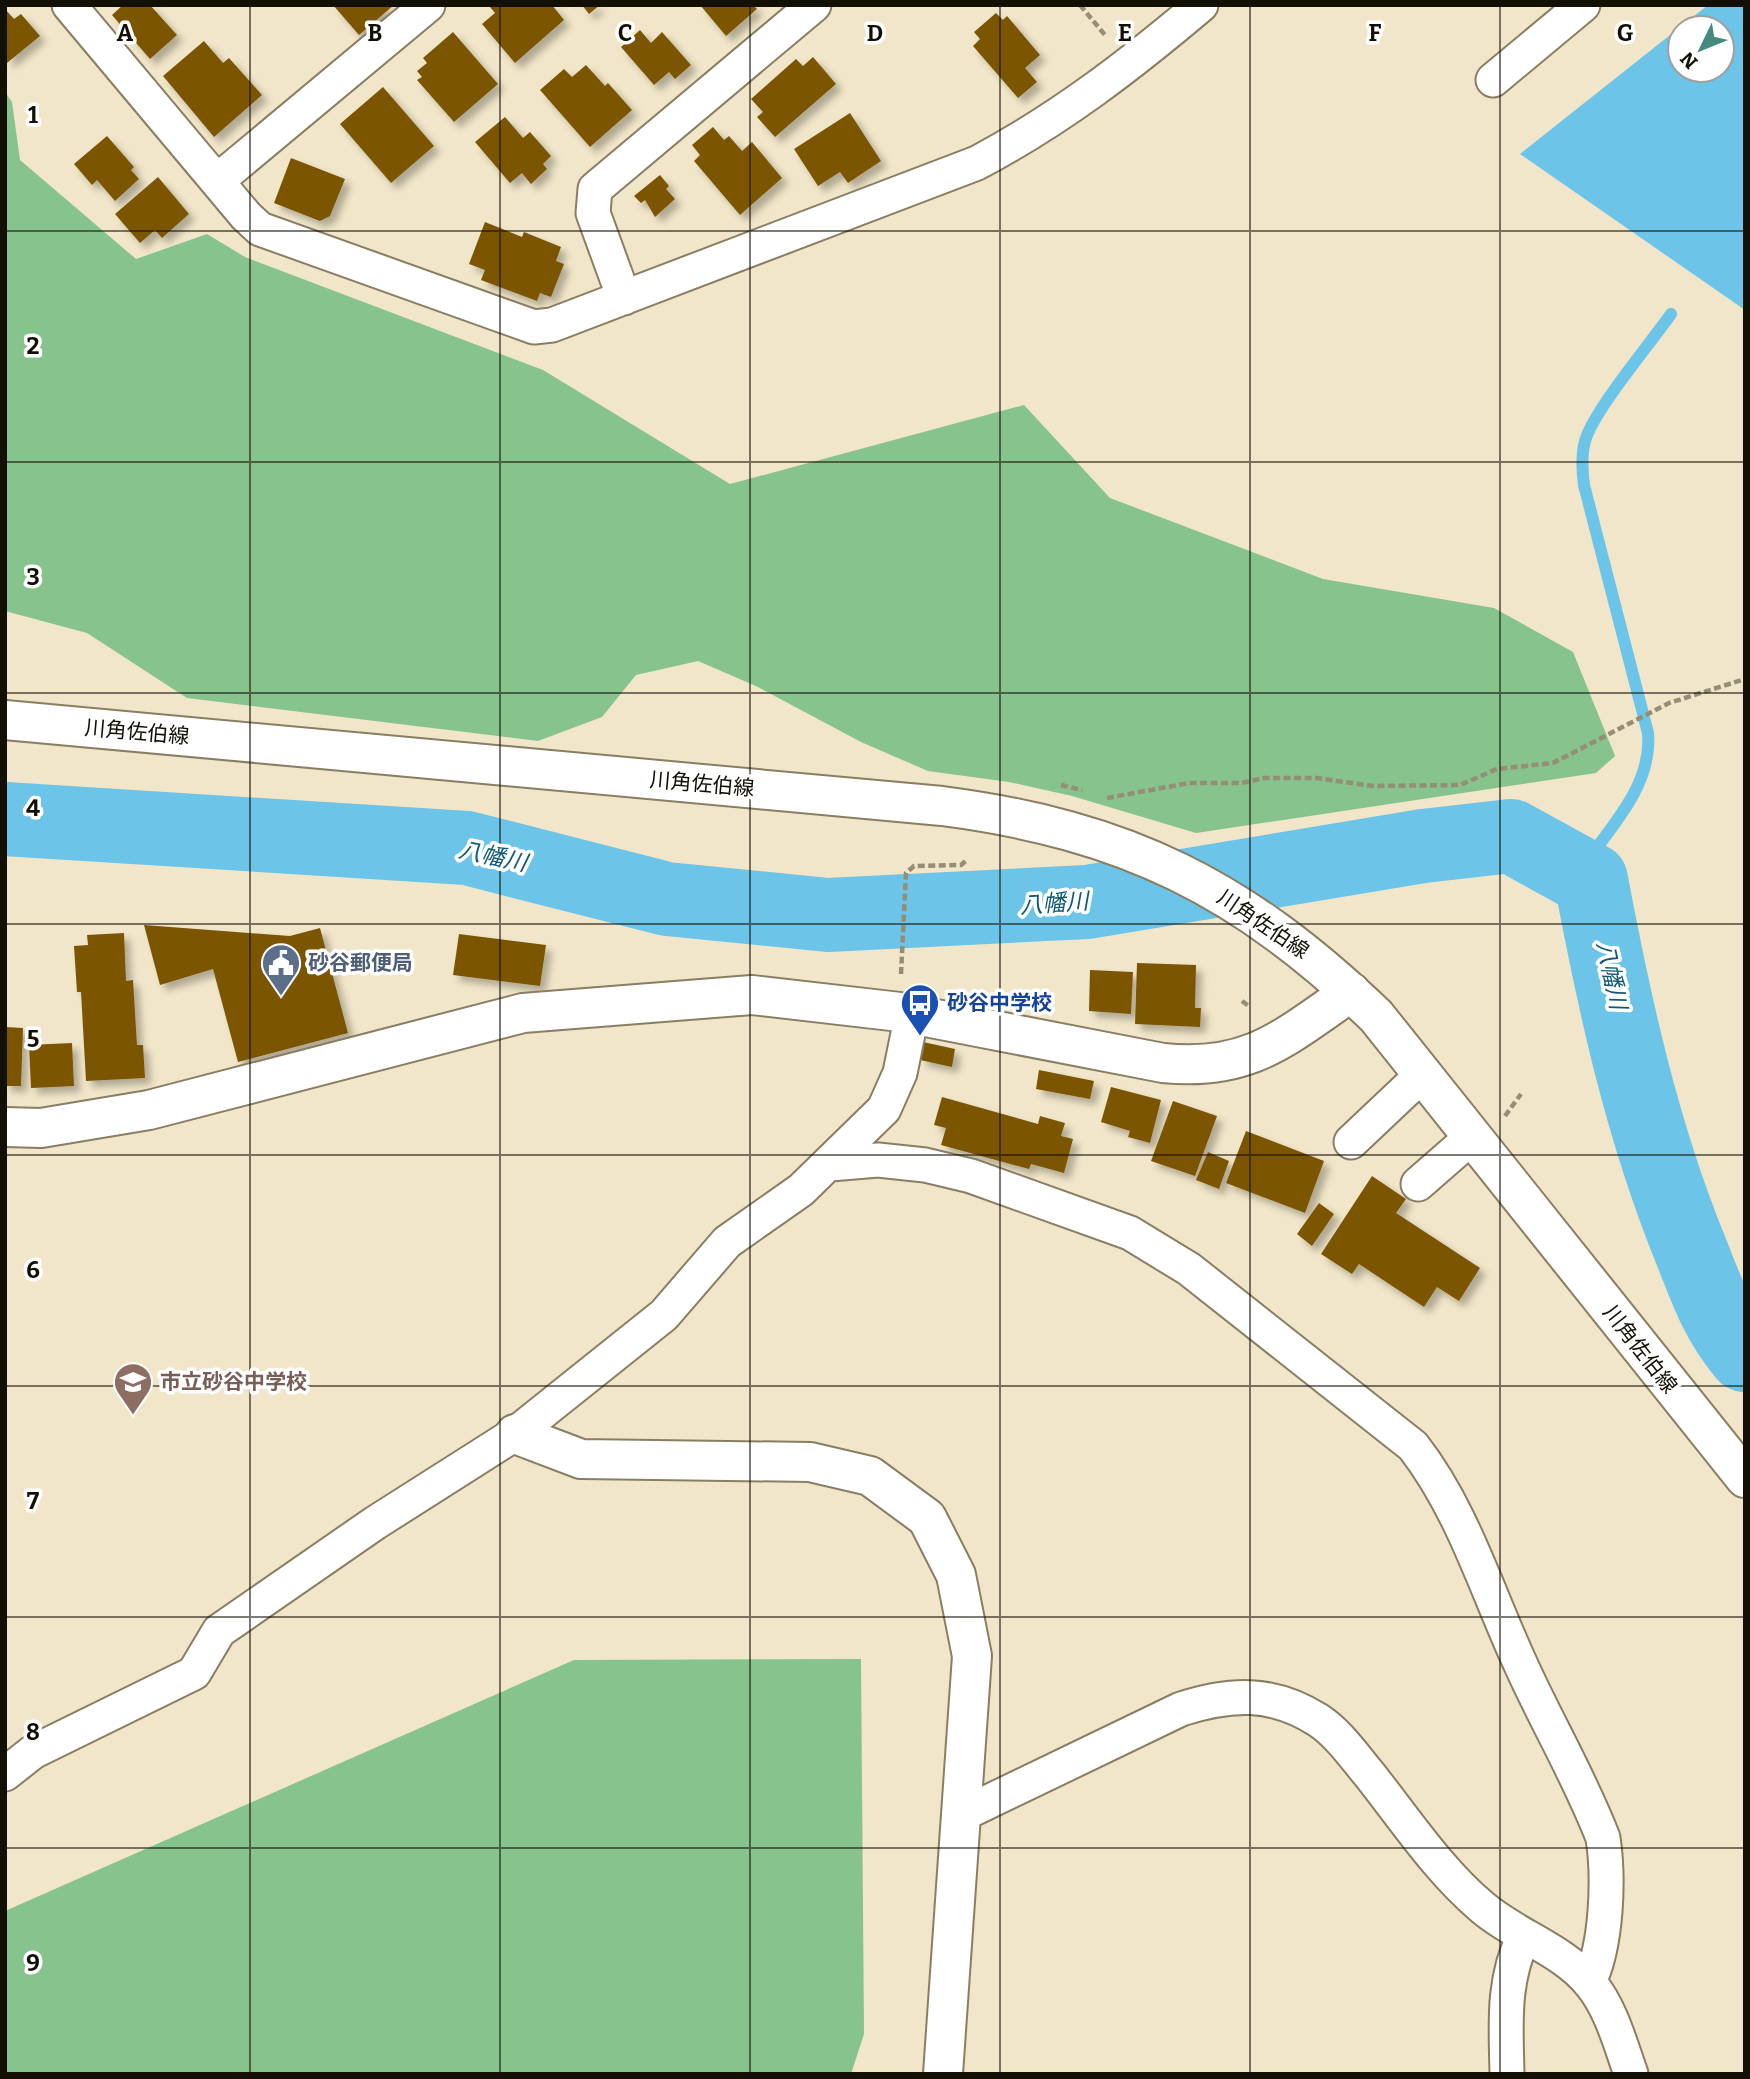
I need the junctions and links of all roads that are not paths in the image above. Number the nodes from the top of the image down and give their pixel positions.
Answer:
1 (69, 5) edge
2 (428, 5) edge
3 (814, 5) edge
4 (1201, 5) edge
5 (1583, 5) edge
6 (1493, 80) dead end
7 (217, 181) junction
8 (624, 298) junction
9 (5, 720) edge
10 (1351, 992) junction
11 (912, 1014) junction
12 (1424, 1073) junction
13 (5, 1127) edge
14 (1473, 1136) junction
15 (1351, 1142) dead end
16 (830, 1164) junction
17 (1418, 1184) dead end
18 (514, 1434) junction
19 (1745, 1478) edge
20 (5, 1774) edge
21 (961, 1815) junction
22 (1524, 1936) junction
23 (1589, 1982) junction
24 (943, 2074) edge
25 (1507, 2074) edge
26 (1631, 2074) edge

1 - 7 street
2 - 7 street
3 - 8 street
4 - 8 street
5 - 6 street
7 - 8 street
9 - 10 main road, 川角佐伯線
10 - 11 main road
10 - 12 main road, 川角佐伯線
11 - 13 main road
11 - 16 street
12 - 14 main road, 川角佐伯線
12 - 15 street
14 - 17 street
14 - 19 main road, 川角佐伯線
16 - 18 street
16 - 23 street
18 - 20 street
18 - 21 main road
21 - 22 street
21 - 24 main road
22 - 23 street
22 - 25 street
23 - 26 street

